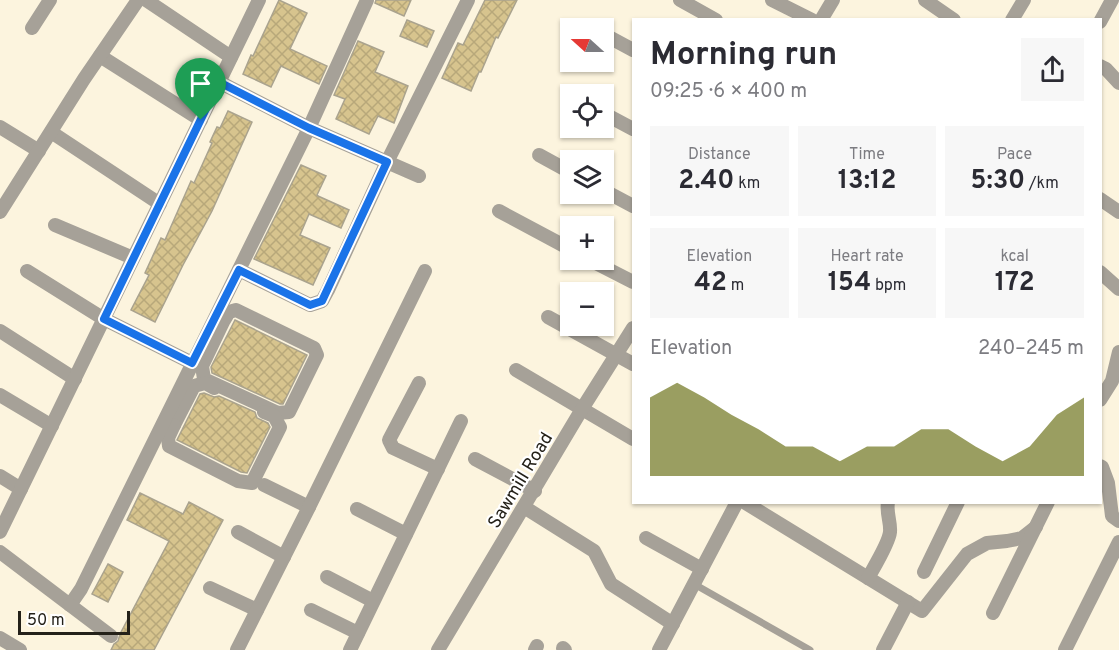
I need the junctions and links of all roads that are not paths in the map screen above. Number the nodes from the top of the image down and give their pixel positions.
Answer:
1 (50, 0) edge
2 (138, 0) edge
3 (146, 0) edge
4 (259, 0) edge
5 (367, 0) edge
6 (468, 0) edge
7 (680, 0) edge
8 (772, 0) edge
9 (833, 0) edge
10 (925, 0) edge
11 (1024, 0) edge
12 (1112, 0) edge
13 (712, 18) edge
14 (809, 18) edge
15 (822, 18) edge
16 (951, 18) edge
17 (1013, 18) edge
18 (1102, 18) edge
19 (32, 28) dead end
20 (614, 40) edge
21 (632, 49) edge
22 (100, 56) junction
23 (231, 57) junction
24 (1102, 67) edge
25 (219, 82) junction
26 (1119, 83) edge
27 (614, 118) edge
28 (201, 120) junction
29 (0, 128) edge
30 (309, 128) junction
31 (632, 128) edge
32 (51, 132) junction
33 (39, 152) junction
34 (539, 155) dead end
35 (387, 162) junction
36 (560, 167) edge
37 (419, 176) dead end
38 (5, 195) edge
39 (614, 196) edge
40 (1102, 200) edge
41 (160, 204) junction
42 (632, 205) edge
43 (499, 211) dead end
44 (0, 212) edge
45 (1119, 212) edge
46 (55, 225) dead end
47 (560, 244) edge
48 (133, 258) junction
49 (239, 270) junction
50 (610, 270) edge
51 (27, 271) dead end
52 (426, 271) dead end
53 (1102, 274) edge
54 (632, 281) edge
55 (1119, 289) edge
56 (548, 317) dead end
57 (104, 319) junction
58 (219, 320) junction
59 (632, 330) edge
60 (0, 331) edge
61 (1119, 352) edge
62 (617, 355) junction
63 (192, 363) junction
64 (632, 363) edge
65 (516, 370) dead end
66 (75, 379) junction
67 (419, 383) dead end
68 (0, 395) edge
69 (1102, 397) edge
70 (582, 409) junction
71 (461, 421) dead end
72 (169, 423) junction
73 (52, 426) junction
74 (632, 438) edge
75 (475, 459) dead end
76 (1102, 467) edge
77 (438, 470) junction
78 (0, 476) edge
79 (264, 485) dead end
80 (21, 489) junction
81 (535, 491) junction
82 (736, 504) edge
83 (747, 504) edge
84 (888, 504) edge
85 (957, 504) edge
86 (1047, 504) edge
87 (309, 507) junction
88 (524, 507) junction
89 (357, 509) dead end
90 (1119, 521) edge
91 (1036, 527) junction
92 (0, 532) edge
93 (238, 532) dead end
94 (406, 534) junction
95 (646, 538) dead end
96 (1119, 542) edge
97 (0, 552) edge
98 (284, 557) junction
99 (702, 569) junction
100 (924, 572) dead end
101 (327, 577) dead end
102 (868, 578) junction
103 (694, 584) junction
104 (210, 588) dead end
105 (374, 601) junction
106 (908, 602) junction
107 (70, 604) junction
108 (257, 610) junction
109 (311, 610) dead end
110 (993, 613) dead end
111 (673, 624) junction
112 (358, 633) junction
113 (111, 636) dead end
114 (0, 638) edge
115 (20, 650) edge
116 (237, 650) edge
117 (350, 650) edge
118 (438, 650) edge
119 (659, 650) edge
120 (810, 650) edge
121 (883, 650) edge
122 (1065, 650) edge

1 - 19 street
2 - 22 street
3 - 23 street
4 - 23 street
5 - 30 street
6 - 35 street
7 - 13 street
8 - 14 street
9 - 15 street
10 - 16 street
11 - 17 street
12 - 18 street
20 - 21 street
22 - 28 street
22 - 32 street
23 - 25 street
24 - 26 street
25 - 28 street
25 - 30 street
27 - 31 street
28 - 41 street
29 - 33 street
30 - 35 street
30 - 49 street
32 - 33 street
32 - 41 street
33 - 38 street
34 - 36 street
35 - 37 street
35 - 49 street
38 - 44 street
39 - 42 street
40 - 45 street
41 - 48 street
43 - 47 street
46 - 48 street
48 - 57 street
49 - 58 street
50 - 54 street
51 - 57 street
52 - 87 street
53 - 55 street
56 - 62 street
57 - 63 street
57 - 66 street
58 - 58 street
58 - 63 street
59 - 62 street, Sawmill Road
60 - 66 street
61 - 69 street
62 - 64 street
62 - 70 street, Sawmill Road
63 - 72 street
65 - 70 street
66 - 73 street
67 - 77 street
68 - 73 street
70 - 74 street
70 - 81 street, Sawmill Road
71 - 77 street
72 - 72 street
72 - 107 street
73 - 80 street
75 - 81 street
76 - 90 street
77 - 94 street
78 - 80 street
79 - 87 street
80 - 92 street
81 - 88 street, Sawmill Road
82 - 99 street
83 - 102 street
84 - 102 street
85 - 100 street
86 - 91 street
87 - 98 street
88 - 111 street
88 - 118 street, Sawmill Road
89 - 94 street
91 - 106 street
91 - 110 street
93 - 98 street
94 - 105 street
95 - 99 street
96 - 122 street
97 - 107 street
98 - 108 street
99 - 103 street
101 - 105 street
102 - 106 street
103 - 111 street
103 - 120 lane
104 - 108 street
105 - 112 street
106 - 121 street
107 - 113 street
108 - 116 street
109 - 112 street
111 - 119 street
112 - 117 street
114 - 115 street

